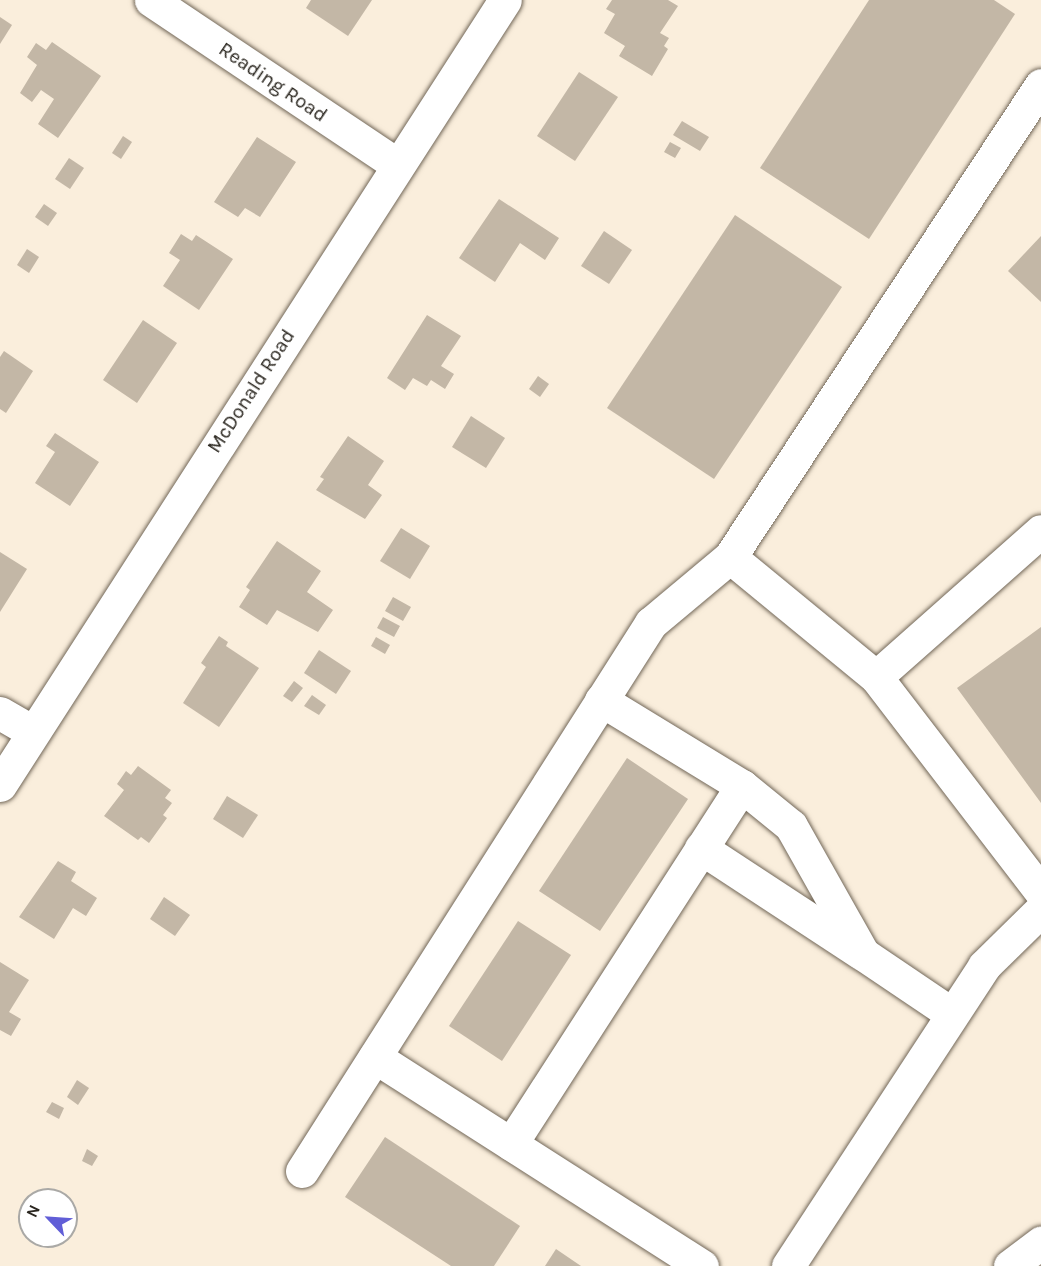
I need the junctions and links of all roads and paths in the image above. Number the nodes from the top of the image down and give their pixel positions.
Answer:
1 (151, 0) edge
2 (505, 0) edge
3 (1041, 86) edge
4 (396, 164) junction
5 (1041, 531) edge
6 (730, 557) junction
7 (876, 677) junction
8 (602, 700) junction
9 (0, 713) edge
10 (33, 732) junction
11 (0, 785) edge
12 (742, 786) junction
13 (701, 848) junction
14 (1041, 892) edge
15 (1041, 910) edge
16 (863, 954) junction
17 (952, 1014) junction
18 (375, 1057) junction
19 (511, 1144) junction
20 (302, 1171) dead end
21 (1041, 1243) edge
22 (702, 1266) edge
23 (788, 1266) edge
24 (1010, 1266) edge

1 - 4 street, Reading Road
2 - 4 street, McDonald Road
3 - 6 street
4 - 10 street, McDonald Road
5 - 7 street
6 - 7 street
6 - 8 street
7 - 14 street
8 - 12 street
8 - 18 street
9 - 10 street
10 - 11 street, McDonald Road
12 - 13 street
12 - 16 street
13 - 16 street
13 - 19 street
15 - 17 street
16 - 17 street
17 - 23 street
18 - 19 street
18 - 20 street
19 - 22 street
21 - 24 street

